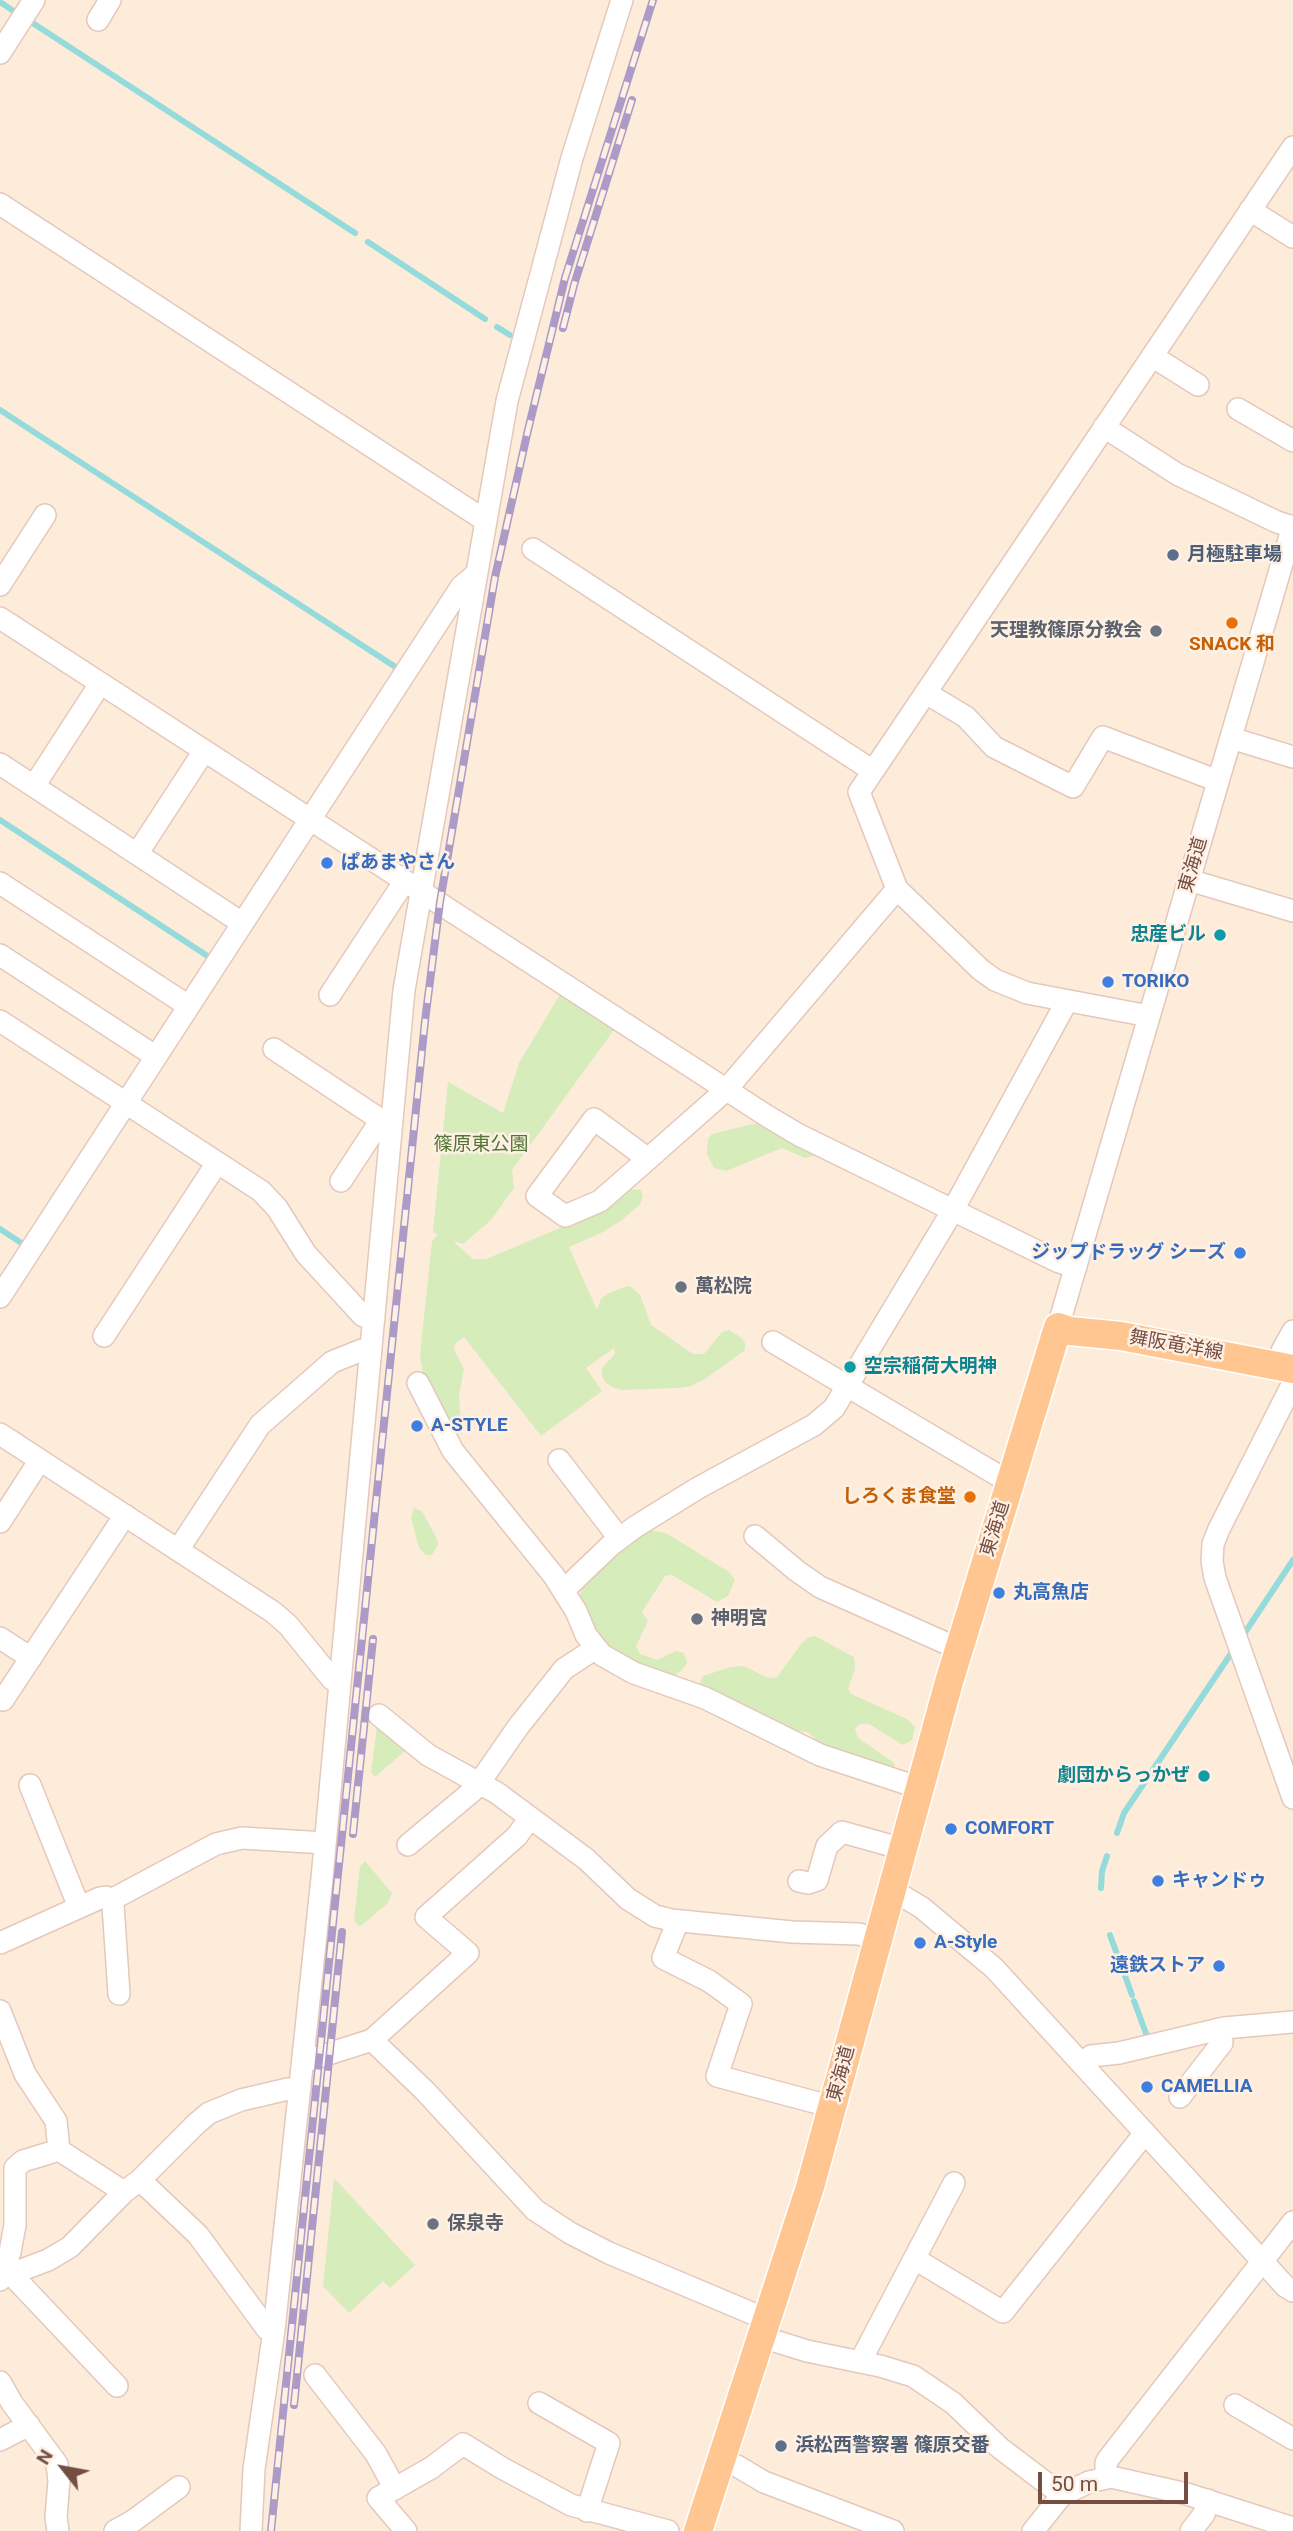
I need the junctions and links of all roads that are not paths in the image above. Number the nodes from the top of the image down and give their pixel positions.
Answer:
1 (34, 0) edge
2 (110, 0) edge
3 (622, 0) edge
4 (98, 20) dead end
5 (0, 53) edge
6 (1293, 147) edge
7 (0, 204) edge
8 (1250, 210) junction
9 (1293, 237) edge
10 (1152, 356) junction
11 (1198, 385) dead end
12 (1238, 410) dead end
13 (1104, 427) junction
14 (1293, 441) edge
15 (45, 515) dead end
16 (485, 521) junction
17 (1293, 527) edge
18 (533, 548) dead end
19 (476, 574) junction
20 (0, 584) edge
21 (0, 618) edge
22 (100, 684) junction
23 (926, 693) junction
24 (1231, 738) junction
25 (204, 751) junction
26 (1293, 757) edge
27 (0, 764) edge
28 (873, 771) junction
29 (1218, 781) junction
30 (34, 786) junction
31 (309, 820) junction
32 (137, 854) junction
33 (1189, 880) junction
34 (0, 883) edge
35 (413, 886) junction
36 (897, 889) junction
37 (1293, 911) edge
38 (242, 923) junction
39 (0, 955) edge
40 (330, 995) dead end
41 (1067, 1001) junction
42 (187, 1005) junction
43 (1149, 1016) junction
44 (0, 1021) edge
45 (274, 1049) dead end
46 (155, 1056) junction
47 (726, 1090) junction
48 (125, 1103) junction
49 (387, 1120) junction
50 (649, 1159) junction
51 (217, 1163) junction
52 (341, 1181) dead end
53 (953, 1210) junction
54 (1076, 1267) junction
55 (0, 1297) edge
56 (374, 1318) junction
57 (1058, 1327) junction
58 (115, 1330) dead end
59 (1293, 1331) edge
60 (773, 1342) dead end
61 (371, 1350) junction
62 (1288, 1373) edge
63 (418, 1383) dead end
64 (848, 1387) junction
65 (0, 1434) edge
66 (40, 1460) junction
67 (559, 1460) dead end
68 (1012, 1480) junction
69 (125, 1515) junction
70 (0, 1522) edge
71 (755, 1536) dead end
72 (619, 1538) junction
73 (177, 1549) junction
74 (564, 1590) junction
75 (0, 1638) edge
76 (596, 1648) junction
77 (960, 1648) junction
78 (31, 1658) junction
79 (340, 1679) junction
80 (3, 1700) dead end
81 (379, 1715) dead end
82 (480, 1782) junction
83 (30, 1785) dead end
84 (920, 1788) junction
85 (1293, 1798) edge
86 (530, 1818) junction
87 (325, 1843) junction
88 (408, 1845) dead end
89 (903, 1849) junction
90 (799, 1881) dead end
91 (891, 1894) junction
92 (111, 1900) junction
93 (79, 1907) junction
94 (678, 1921) junction
95 (878, 1940) junction
96 (0, 1942) edge
97 (119, 1994) dead end
98 (0, 2011) edge
99 (1293, 2022) edge
100 (1219, 2029) junction
101 (372, 2040) junction
102 (303, 2062) junction
103 (1082, 2064) junction
104 (300, 2089) junction
105 (1180, 2097) dead end
106 (832, 2108) junction
107 (1145, 2133) junction
108 (59, 2150) junction
109 (954, 2183) dead end
110 (132, 2186) junction
111 (1293, 2222) edge
112 (915, 2259) junction
113 (1263, 2261) junction
114 (4, 2274) edge
115 (1293, 2291) edge
116 (765, 2329) junction
117 (274, 2330) junction
118 (860, 2362) junction
119 (315, 2375) dead end
120 (0, 2382) edge
121 (117, 2386) dead end
122 (539, 2403) dead end
123 (1235, 2405) dead end
124 (29, 2425) junction
125 (1293, 2439) edge
126 (0, 2440) edge
127 (722, 2461) junction
128 (1106, 2478) junction
129 (179, 2487) dead end
130 (396, 2489) junction
131 (1062, 2496) junction
132 (1208, 2500) junction
133 (587, 2511) junction
134 (1293, 2529) edge
135 (55, 2530) edge
136 (115, 2531) edge
137 (251, 2531) edge
138 (406, 2531) edge
139 (668, 2531) edge
140 (698, 2531) edge
141 (893, 2531) edge
142 (1033, 2531) edge
143 (1191, 2531) edge

1 - 5 street
2 - 4 street
3 - 16 street
6 - 8 street
7 - 16 street
8 - 9 street
8 - 10 street
10 - 11 street
10 - 13 street
12 - 14 street
13 - 17 street
13 - 23 street
15 - 20 street
16 - 19 street
17 - 24 street, 東海道
18 - 28 street
19 - 31 street
19 - 35 street
21 - 22 street
22 - 25 street
22 - 30 street
23 - 28 street
23 - 29 street
24 - 26 street
24 - 29 street, 東海道
25 - 31 street
25 - 32 street
27 - 30 street
28 - 36 street
29 - 33 street, 東海道
30 - 32 street
31 - 35 street
31 - 38 street
32 - 38 street
33 - 37 street
33 - 43 street, 東海道
34 - 42 street
35 - 40 street
35 - 47 street
35 - 49 street
36 - 41 street
36 - 47 street
38 - 42 street
39 - 46 street
41 - 43 street
41 - 53 street
42 - 46 street
43 - 54 street, 東海道
44 - 48 street
45 - 49 street
46 - 48 street
47 - 50 street
47 - 53 street
48 - 51 street
48 - 55 street
49 - 52 street
49 - 56 street
50 - 50 street
51 - 56 street
51 - 58 street
53 - 54 street
53 - 64 street
54 - 57 street, 東海道
56 - 61 street
57 - 62 main road, 舞阪竜洋線
57 - 68 main road, 東海道
59 - 62 street
60 - 64 street
61 - 73 street
61 - 79 street
62 - 85 street
63 - 74 street
64 - 68 street
64 - 72 street
65 - 66 street
66 - 69 street
66 - 70 street
67 - 72 street
68 - 77 main road, 東海道
69 - 73 street
69 - 78 street
71 - 77 street
72 - 74 street
73 - 79 street
74 - 76 street
75 - 78 street
76 - 82 street
76 - 84 street
77 - 84 main road, 東海道
78 - 80 street
79 - 87 street
81 - 82 street
82 - 86 street
82 - 88 street
83 - 93 street
84 - 89 main road, 東海道
86 - 94 street
86 - 101 street
87 - 92 street
87 - 102 street
89 - 90 street
89 - 91 main road, 東海道
91 - 95 main road, 東海道
91 - 103 street
92 - 93 street
92 - 97 street
93 - 96 street
94 - 95 street
94 - 106 street
95 - 106 main road, 東海道
98 - 108 street
99 - 100 street
100 - 103 street
100 - 105 street
101 - 102 street
101 - 116 street
102 - 104 street
103 - 107 street
104 - 110 street
104 - 117 street
106 - 116 main road, 東海道
107 - 112 street
107 - 113 street
108 - 110 street
108 - 114 street
109 - 112 street
110 - 114 street
110 - 117 street
111 - 113 street
112 - 118 street
113 - 115 street
113 - 128 street
114 - 121 street
116 - 118 street
116 - 127 main road, 東海道
117 - 137 street
118 - 131 street
119 - 130 street
120 - 124 street
122 - 133 street
123 - 125 street
124 - 126 street
124 - 135 street
127 - 140 main road, 東海道
127 - 141 street
128 - 131 street
128 - 132 street
129 - 136 street
130 - 133 street
130 - 138 street
131 - 142 street
132 - 134 street
132 - 143 street
133 - 139 street

